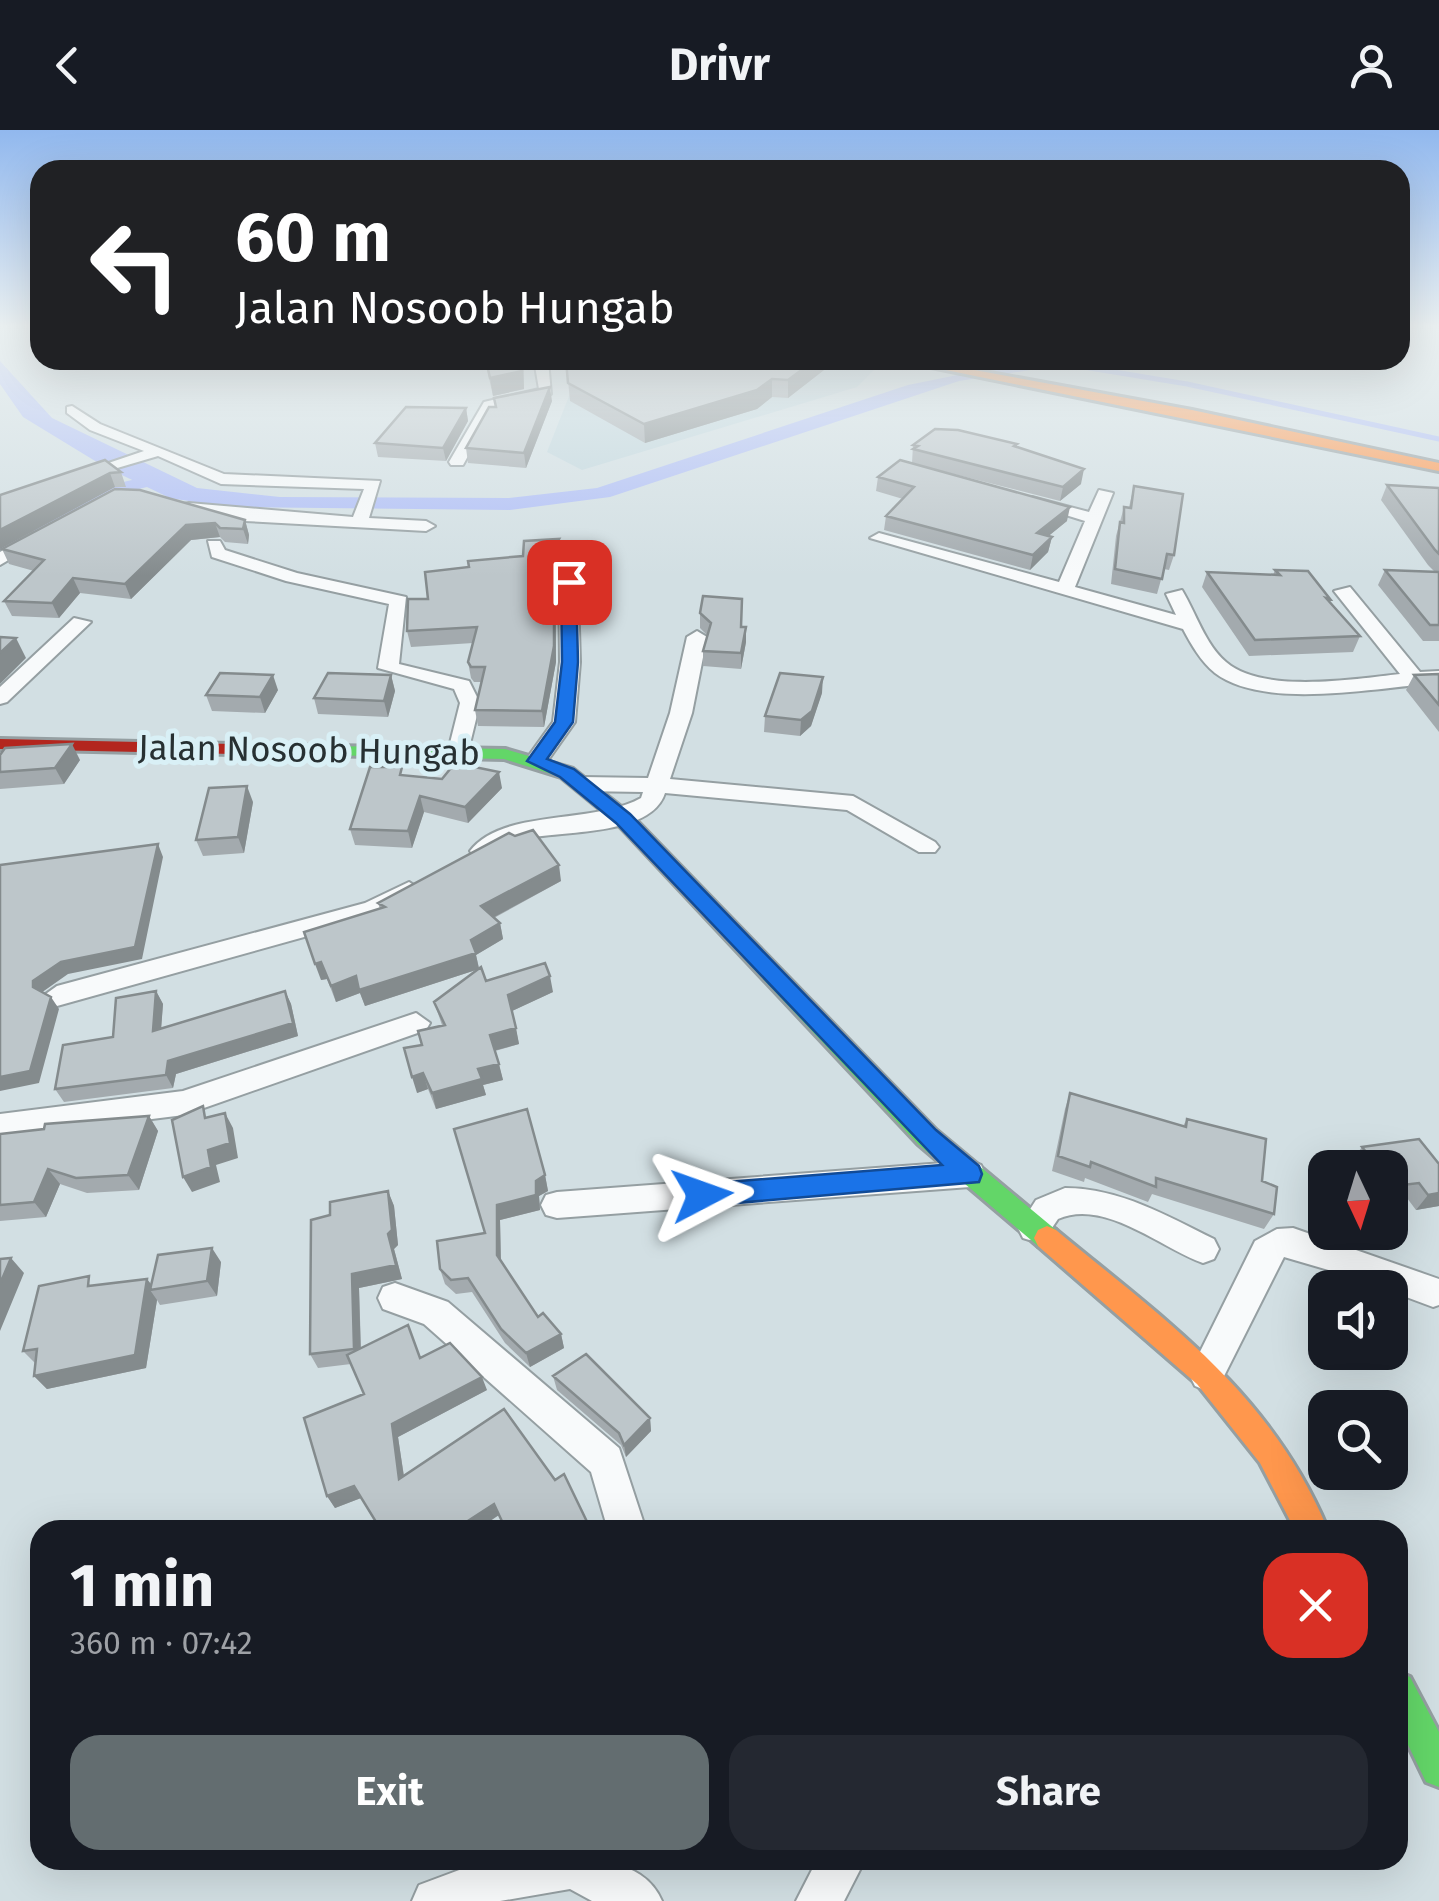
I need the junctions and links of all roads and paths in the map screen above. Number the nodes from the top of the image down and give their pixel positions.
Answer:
1 (73, 411) edge
2 (486, 411) edge
3 (1176, 411) edge
4 (1202, 411) edge
5 (152, 453) junction
6 (1439, 454) edge
7 (1408, 460) junction
8 (457, 462) dead end
9 (1439, 468) edge
10 (1439, 477) edge
11 (60, 483) edge
12 (1105, 494) dead end
13 (1020, 498) edge
14 (176, 505) edge
15 (361, 516) junction
16 (1096, 520) junction
17 (426, 526) dead end
18 (47, 531) edge
19 (879, 538) dead end
20 (214, 545) dead end
21 (0, 560) edge
22 (568, 562) dead end
23 (1065, 590) junction
24 (1343, 591) dead end
25 (1175, 594) dead end
26 (81, 622) dead end
27 (1191, 624) junction
28 (697, 638) dead end
29 (1414, 678) junction
30 (1439, 678) edge
31 (0, 698) edge
32 (0, 744) edge
33 (459, 751) junction
34 (536, 761) junction
35 (582, 784) junction
36 (656, 785) junction
37 (623, 818) junction
38 (927, 847) dead end
39 (466, 860) edge
40 (436, 876) edge
41 (57, 996) dead end
42 (416, 1023) dead end
43 (0, 1126) edge
44 (970, 1174) junction
45 (557, 1205) dead end
46 (1034, 1228) junction
47 (1203, 1249) dead end
48 (1433, 1292) dead end
49 (395, 1298) dead end
50 (1207, 1374) junction
51 (624, 1520) edge
52 (1307, 1520) edge
53 (1408, 1709) edge
54 (1439, 1769) edge
55 (533, 1870) edge
56 (585, 1870) edge
57 (836, 1870) edge
58 (435, 1901) edge
59 (638, 1901) edge
60 (819, 1901) edge

1 - 5 street
2 - 8 street
3 - 7 main road
4 - 6 main road
5 - 11 street
5 - 15 street
7 - 9 main road
7 - 10 street
12 - 16 street
13 - 16 street
14 - 15 street
15 - 17 street
16 - 23 street
18 - 21 street
19 - 23 street
20 - 33 street
22 - 34 street
23 - 27 street
24 - 29 street
25 - 27 street
26 - 31 street
27 - 29 street
28 - 36 street
29 - 30 street
32 - 33 main road, Jalan Nosoob Hungab
33 - 34 main road, Jalan Nosoob Hungab
34 - 35 main road, Jalan Nosoob Hungab
35 - 36 street
35 - 37 main road, Jalan Nosoob Hungab
36 - 37 street
36 - 38 street
37 - 39 street
37 - 44 main road, Jalan Nosoob Hungab
40 - 41 street
42 - 43 street
44 - 45 street
44 - 46 main road, Jalan Nosoob Hungab
46 - 47 street
46 - 50 main road, Jalan Nosoob Hungab
48 - 50 street
49 - 51 street
50 - 52 main road, Jalan Nosoob Hungab
53 - 54 main road
55 - 58 street
56 - 59 street
57 - 60 street

